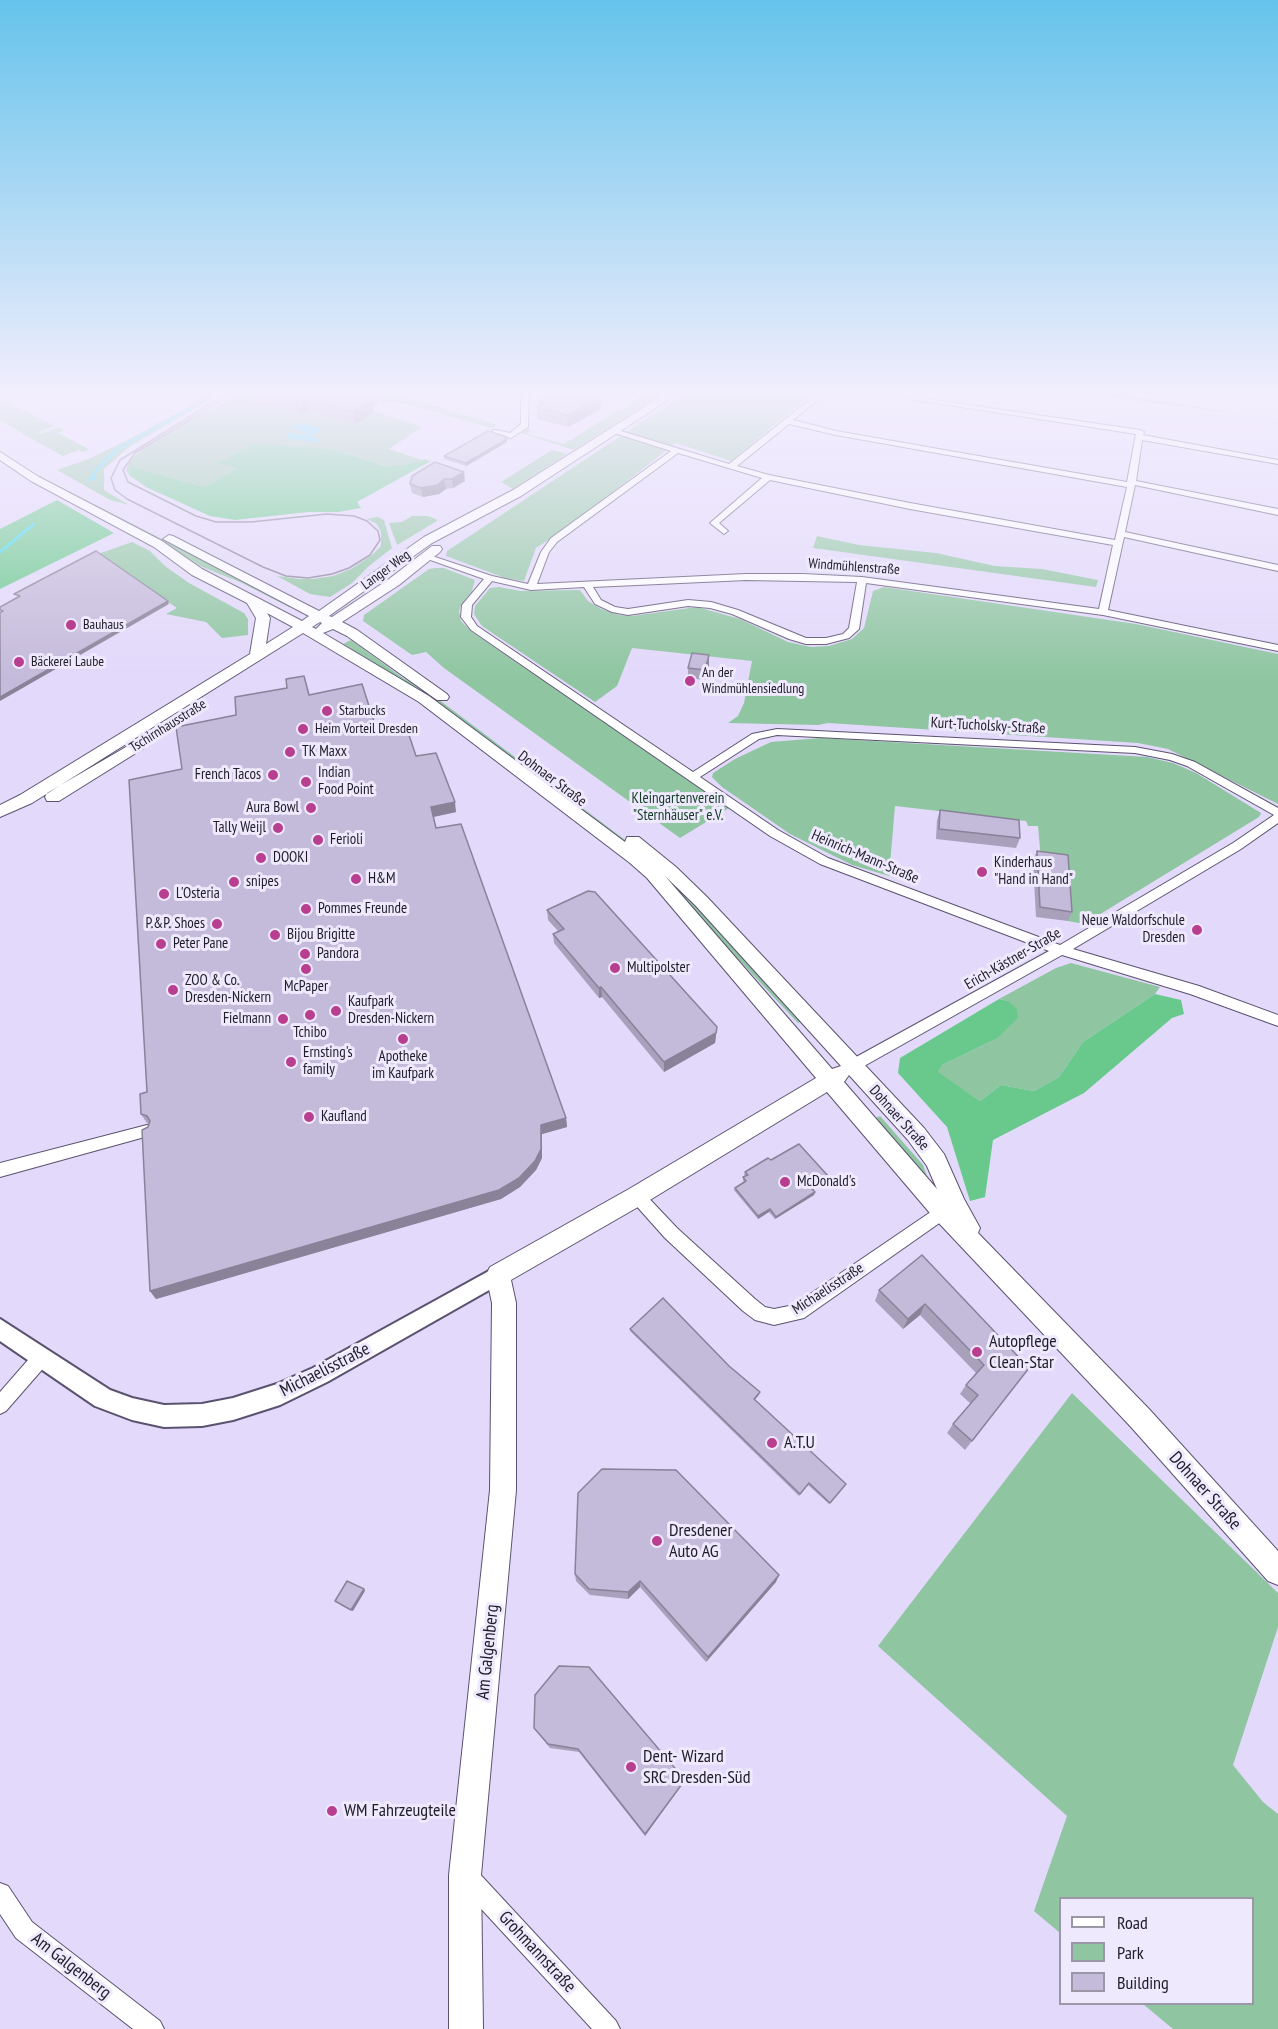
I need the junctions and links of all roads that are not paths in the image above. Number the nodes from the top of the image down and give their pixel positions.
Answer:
1 (52, 489) edge
2 (71, 489) edge
3 (524, 489) edge
4 (624, 489) edge
5 (754, 489) edge
6 (825, 489) edge
7 (1130, 489) edge
8 (1156, 489) edge
9 (517, 493) junction
10 (1278, 512) edge
11 (724, 531) dead end
12 (1119, 539) junction
13 (426, 557) junction
14 (1278, 567) edge
15 (490, 578) junction
16 (862, 580) junction
17 (587, 585) junction
18 (531, 586) junction
19 (252, 599) junction
20 (1103, 612) junction
21 (319, 616) junction
22 (333, 623) junction
23 (309, 630) junction
24 (1278, 648) edge
25 (257, 656) junction
26 (693, 777) junction
27 (0, 812) edge
28 (1278, 813) edge
29 (1278, 818) edge
30 (0, 826) edge
31 (1061, 950) junction
32 (1278, 1021) edge
33 (852, 1066) junction
34 (829, 1080) junction
35 (147, 1131) edge
36 (0, 1170) edge
37 (637, 1196) junction
38 (943, 1212) junction
39 (984, 1254) junction
40 (498, 1275) junction
41 (0, 1329) edge
42 (41, 1358) junction
43 (0, 1405) edge
44 (1278, 1571) edge
45 (465, 1875) junction
46 (0, 1894) edge
47 (152, 2029) edge
48 (466, 2029) edge
49 (608, 2029) edge

1 - 19 main road, Dohnaer Straße
2 - 21 main road, Dohnaer Straße
3 - 9 main road, Langer Weg
4 - 18 street
5 - 11 street
6 - 12 street
7 - 12 street
8 - 10 street
9 - 13 main road, Langer Weg
9 - 21 main road, Langer Weg
12 - 14 street
12 - 20 street
13 - 15 street, Windmühlenstraße
13 - 22 main road, Langer Weg
15 - 18 street, Windmühlenstraße
15 - 26 street, Heinrich-Mann-Straße
16 - 17 street, Windmühlenstraße
16 - 17 street
16 - 20 street, Windmühlenstraße
17 - 18 street, Windmühlenstraße
19 - 23 main road, Dohnaer Straße
19 - 25 main road
20 - 24 street, Windmühlenstraße
21 - 22 main road, Dohnaer Straße
21 - 23 main road, Tschirnhausstraße
22 - 23 main road, Tschirnhausstraße
22 - 33 main road, Dohnaer Straße
23 - 25 main road, Tschirnhausstraße
23 - 30 main road, Tschirnhausstraße
23 - 34 main road, Dohnaer Straße
25 - 27 main road, Tschirnhausstraße
26 - 28 street, Kurt-Tucholsky-Straße
26 - 31 street, Heinrich-Mann-Straße
29 - 31 street, Erich-Kästner-Straße
31 - 32 street, Heinrich-Mann-Straße
31 - 33 street, Erich-Kästner-Straße
33 - 34 main road, Michaelisstraße
33 - 39 main road, Dohnaer Straße
34 - 37 main road, Michaelisstraße
34 - 38 main road, Dohnaer Straße
35 - 36 street
37 - 38 street, Michaelisstraße
37 - 40 main road, Michaelisstraße
38 - 39 main road, Dohnaer Straße
39 - 44 main road, Dohnaer Straße
40 - 42 street, Michaelisstraße
40 - 45 main road, Am Galgenberg
41 - 42 street, Michaelisstraße
42 - 43 street
45 - 48 main road, Am Galgenberg
45 - 49 street, Grohmannstraße
46 - 47 street, Am Galgenberg

